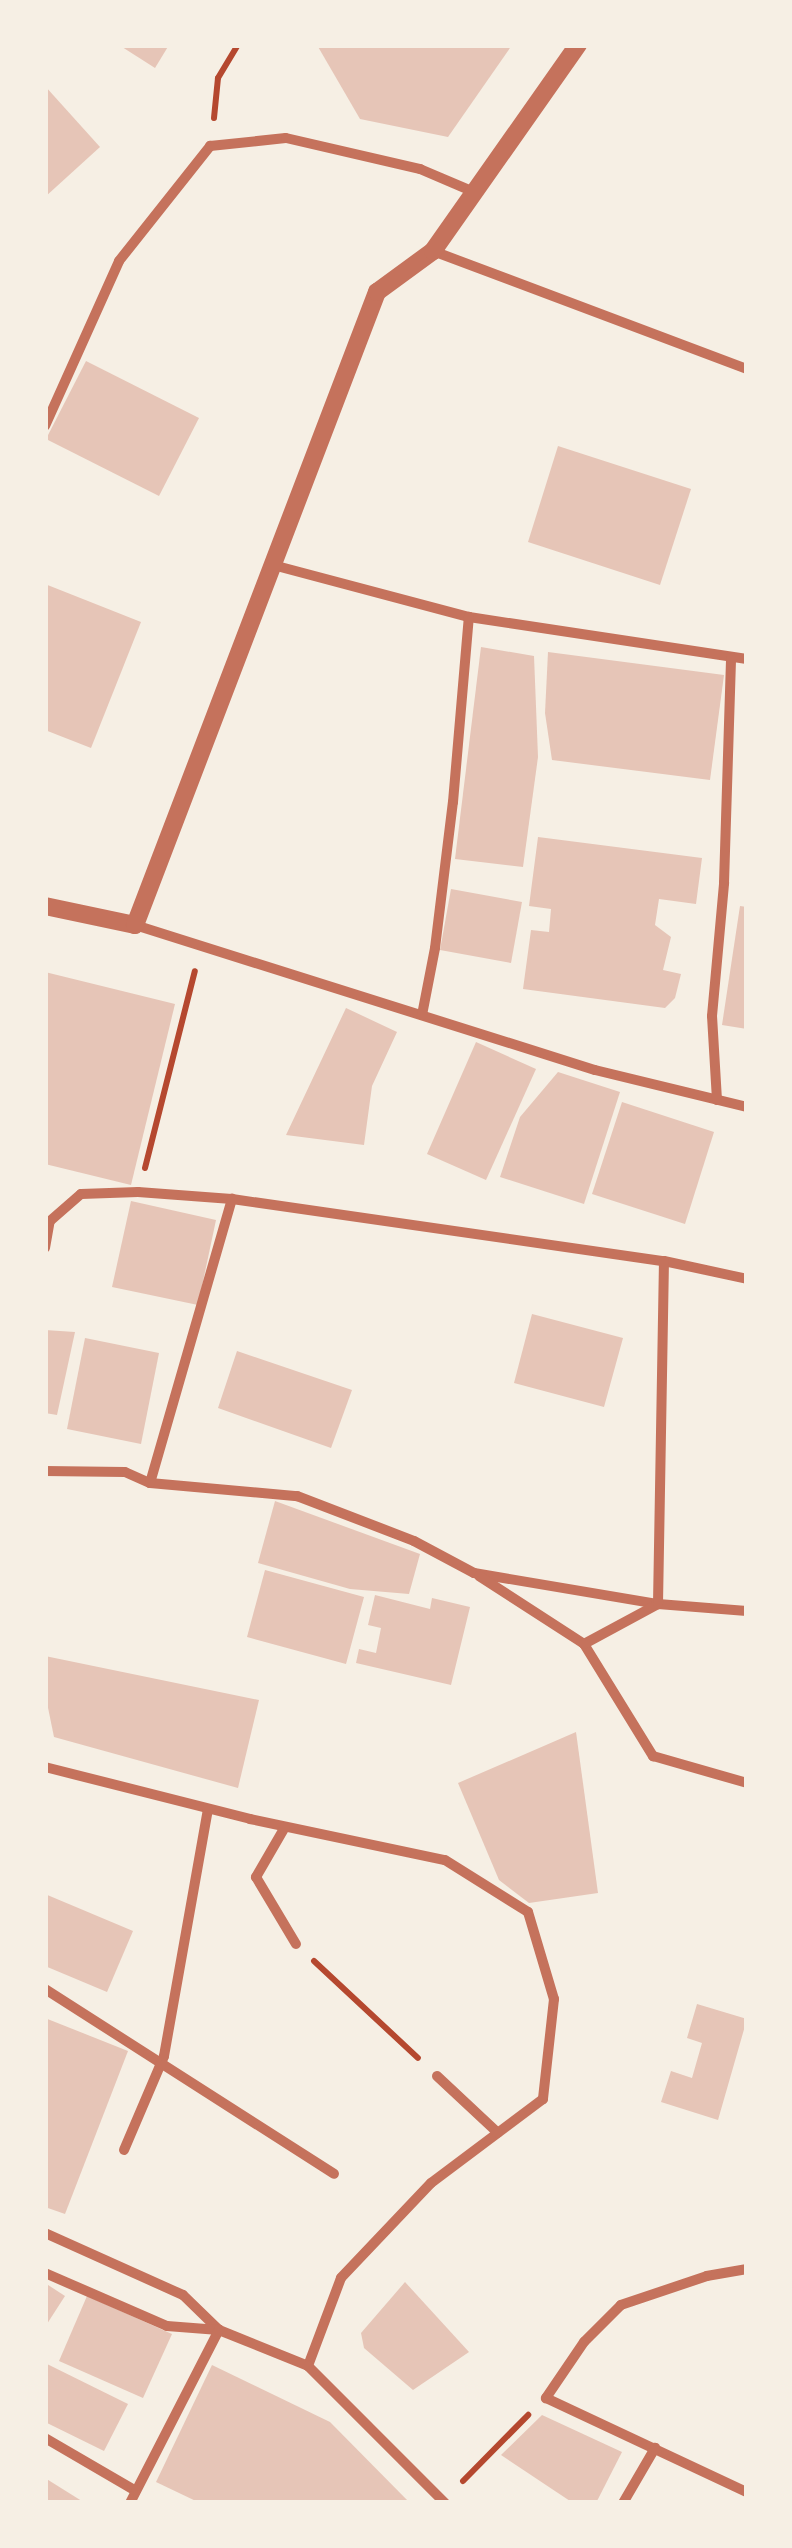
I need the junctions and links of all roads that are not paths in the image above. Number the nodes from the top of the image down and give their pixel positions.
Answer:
1 (578, 45) edge
2 (474, 192) junction
3 (433, 250) junction
4 (747, 369) edge
5 (45, 426) edge
6 (272, 565) junction
7 (470, 617) junction
8 (731, 658) junction
9 (747, 658) edge
10 (45, 906) edge
11 (135, 926) junction
12 (422, 1016) junction
13 (717, 1100) junction
14 (747, 1107) edge
15 (232, 1200) junction
16 (45, 1248) edge
17 (664, 1261) junction
18 (747, 1279) edge
19 (45, 1471) edge
20 (150, 1484) junction
21 (474, 1573) junction
22 (658, 1604) junction
23 (747, 1611) edge
24 (584, 1644) junction
25 (45, 1767) edge
26 (747, 1782) edge
27 (208, 1809) junction
28 (285, 1827) junction
29 (296, 1944) road end
30 (45, 1989) edge
31 (162, 2062) junction
32 (437, 2076) road end
33 (498, 2133) junction
34 (124, 2150) dead end
35 (334, 2174) dead end
36 (45, 2233) edge
37 (747, 2270) edge
38 (45, 2274) edge
39 (219, 2330) junction
40 (308, 2366) junction
41 (45, 2438) edge
42 (655, 2448) junction
43 (136, 2491) junction
44 (747, 2492) edge
45 (445, 2502) edge
46 (130, 2503) edge
47 (623, 2503) edge

1 - 2 street
2 - 3 street
2 - 5 street
3 - 4 street
3 - 6 street
6 - 7 street
6 - 11 street
7 - 8 street
7 - 12 street
8 - 9 street
8 - 13 street
10 - 11 street
11 - 12 street
12 - 13 street
13 - 14 street
15 - 16 street
15 - 17 street
15 - 20 street
17 - 18 street
17 - 22 street
19 - 20 street
20 - 21 street
21 - 22 street
21 - 24 street
22 - 23 street
22 - 24 street
24 - 26 street
25 - 27 street
27 - 28 street
27 - 31 street
28 - 29 street
28 - 33 street
30 - 31 street
31 - 34 street
31 - 35 street
32 - 33 street
33 - 40 street
36 - 39 street
37 - 42 street
38 - 39 street
39 - 40 street
39 - 43 street
40 - 45 street
41 - 43 street
42 - 44 street
42 - 47 street
43 - 46 street

